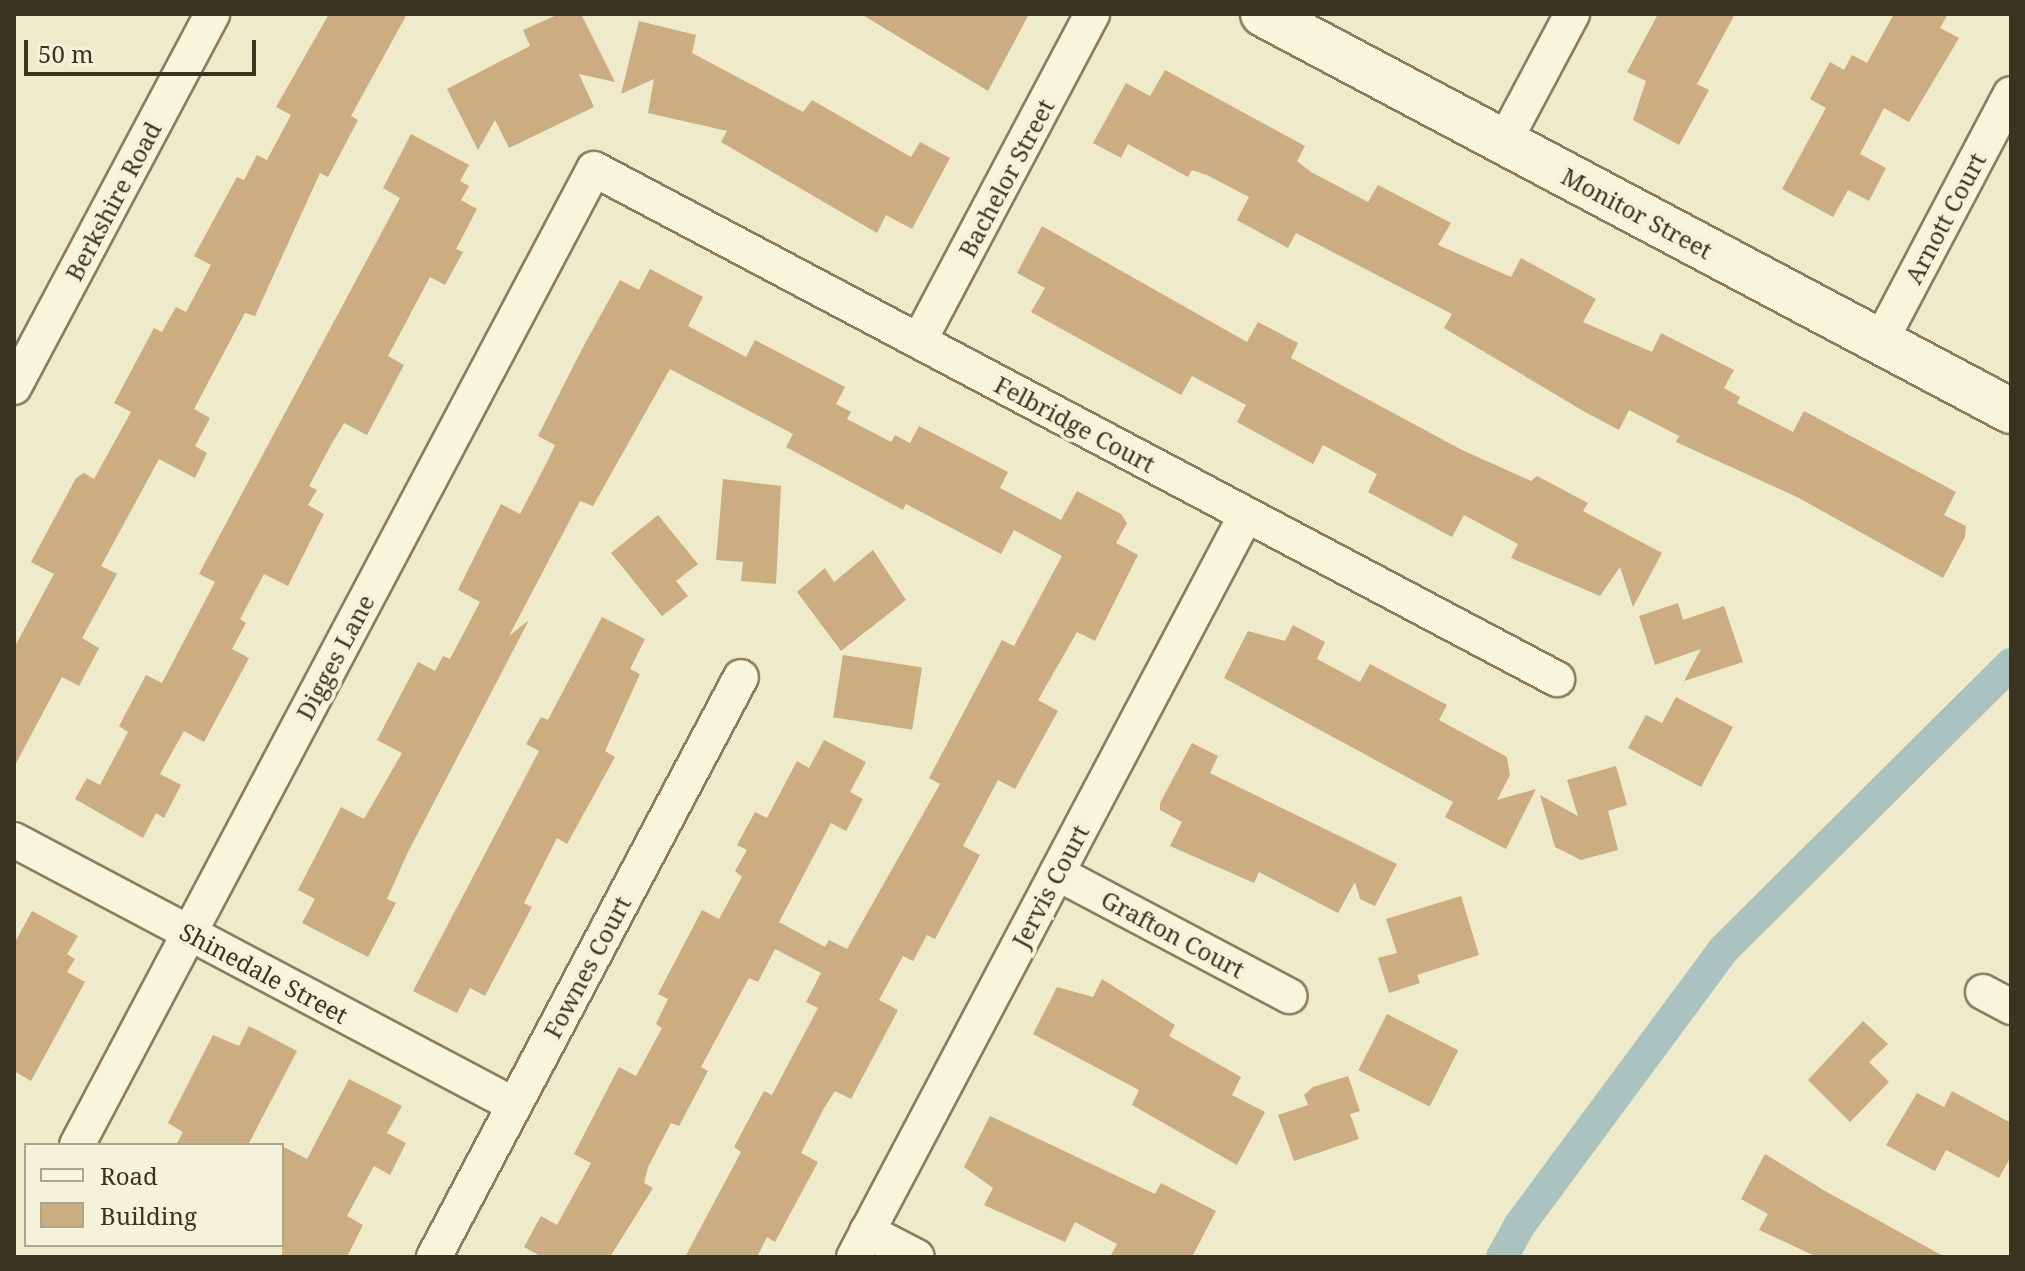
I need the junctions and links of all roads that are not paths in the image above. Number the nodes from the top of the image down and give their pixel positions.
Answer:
1 (212, 14) edge
2 (1092, 14) edge
3 (1263, 14) edge
4 (1572, 14) edge
5 (2011, 94) edge
6 (1504, 142) junction
7 (594, 169) joint
8 (919, 341) junction
9 (1880, 342) junction
10 (14, 387) edge
11 (2011, 411) edge
12 (1246, 515) junction
13 (741, 677) dead end
14 (1557, 679) dead end
15 (14, 840) edge
16 (1057, 873) junction
17 (189, 933) junction
18 (1289, 996) dead end
19 (514, 1105) junction
20 (78, 1143) edge
21 (860, 1244) edge
22 (434, 1257) edge
23 (917, 1257) edge

1 - 10 street, Berkshire Road
2 - 8 street, Bachelor Street
3 - 6 street, Monitor Street
4 - 6 street
5 - 9 street, Arnott Court
6 - 9 street, Monitor Street
7 - 8 street, Felbridge Court
7 - 17 street, Digges Lane
8 - 12 street, Felbridge Court
9 - 11 street, Monitor Street
12 - 14 street, Felbridge Court
12 - 16 street, Jervis Court
13 - 19 street, Fownes Court
15 - 17 street, Shinedale Street
16 - 18 street, Grafton Court
16 - 21 street, Jervis Court
17 - 19 street, Shinedale Street
17 - 20 street, Digges Lane
19 - 22 street, Fownes Court
21 - 23 street

